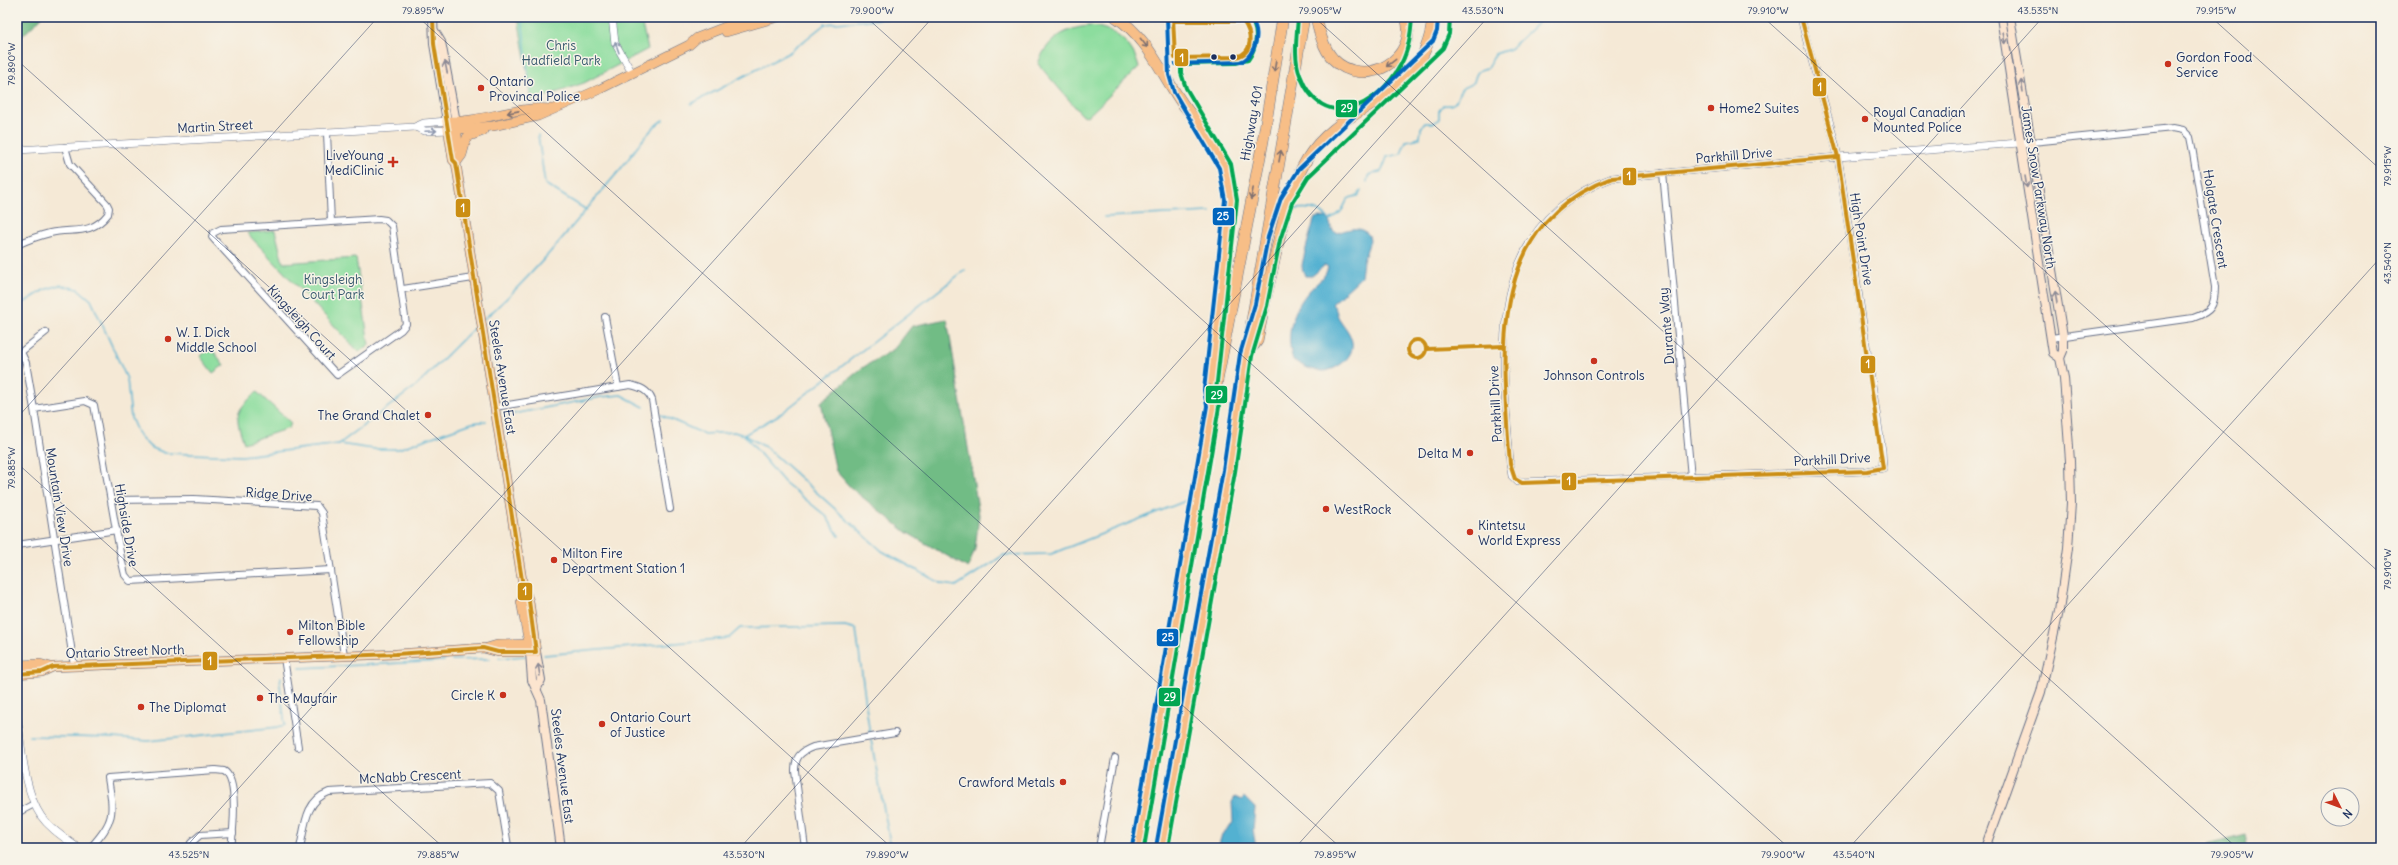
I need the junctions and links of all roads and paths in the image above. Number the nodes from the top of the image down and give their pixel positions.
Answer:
1 (443, 17) edge
2 (612, 17) edge
3 (751, 17) edge
4 (778, 17) edge
5 (1116, 17) edge
6 (1304, 17) edge
7 (1316, 17) edge
8 (1406, 17) edge
9 (1433, 17) edge
10 (1801, 17) edge
11 (2001, 17) edge
12 (2010, 17) edge
13 (433, 18) edge
14 (1282, 20) edge
15 (689, 45) junction
16 (632, 73) junction
17 (552, 109) junction
18 (452, 126) junction
19 (493, 126) junction
20 (327, 133) junction
21 (2025, 143) junction
22 (65, 147) junction
23 (17, 150) edge
24 (1838, 157) junction
25 (458, 161) junction
26 (1663, 173) junction
27 (331, 222) junction
28 (17, 245) edge
29 (473, 278) junction
30 (402, 289) junction
31 (605, 316) dead end
32 (46, 332) dead end
33 (2062, 336) junction
34 (2051, 338) junction
35 (19, 352) edge
36 (1246, 355) junction
37 (2060, 358) junction
38 (618, 387) junction
39 (1213, 406) junction
40 (495, 407) junction
41 (34, 410) junction
42 (1883, 468) joint
43 (1691, 477) junction
44 (112, 500) junction
45 (670, 509) dead end
46 (117, 530) junction
47 (54, 540) junction
48 (17, 545) edge
49 (331, 570) junction
50 (533, 648) junction
51 (344, 655) junction
52 (284, 658) junction
53 (17, 665) edge
54 (74, 666) junction
55 (51, 667) junction
56 (17, 674) edge
57 (17, 718) edge
58 (895, 733) dead end
59 (298, 747) dead end
60 (1115, 758) dead end
61 (34, 804) junction
62 (17, 812) edge
63 (233, 834) junction
64 (191, 843) dead end
65 (78, 848) edge
66 (90, 848) edge
67 (231, 848) edge
68 (300, 848) edge
69 (507, 848) edge
70 (561, 848) edge
71 (806, 848) edge
72 (1099, 848) edge
73 (1138, 848) edge
74 (1162, 848) edge
75 (1985, 848) edge

1 - 13 street
16 -> 2 street
3 - 15 main road, Martin Street
4 - 15 main road, Martin Street
5 -> 39 highway
36 -> 6 highway
8 -> 7 highway
9 - 36 highway
10 - 24 street, High Point Drive
11 -> 21 main road, James Snow Parkway North
21 -> 12 main road, James Snow Parkway North
13 - 18 main road, Steeles Avenue East
14 -> 39 highway, Highway 401
15 - 16 main road, Martin Street
16 - 17 main road, Martin Street
17 -> 18 main road, Martin Street
17 - 19 main road, Martin Street
18 - 19 main road, Martin Street
18 - 20 street, Martin Street
18 - 25 main road, Steeles Avenue East
19 - 25 main road
20 - 22 street, Martin Street
20 - 27 street
21 - 24 street, Parkhill Drive
33 -> 21 main road, James Snow Parkway North
21 - 33 street, Holgate Crescent
21 -> 34 main road, James Snow Parkway North
22 - 23 street, Martin Street
22 - 28 street
24 - 26 street, Parkhill Drive
24 - 42 street, High Point Drive
25 - 29 main road, Steeles Avenue East
26 - 43 street, Durante Way
26 - 43 street, Parkhill Drive
27 - 30 street, Kingsleigh Court
27 - 30 street, Kingsleigh Court
29 - 30 street
29 - 40 main road, Steeles Avenue East
31 - 38 street
32 - 35 street
33 - 34 street, Holgate Crescent
33 - 37 main road, James Snow Parkway North
34 - 37 main road, James Snow Parkway North
35 - 41 street, Mountain View Drive
36 - 74 highway
37 - 75 main road, James Snow Parkway North
38 - 40 street
38 - 45 street
39 - 73 highway, Highway 401
40 - 50 main road, Steeles Avenue East
41 - 44 street, Highside Drive
41 - 47 street, Mountain View Drive
42 - 43 street, Parkhill Drive
44 - 46 street, Highside Drive
44 - 49 street, Ridge Drive
46 - 47 street
46 - 49 street, Highside Drive
47 - 48 street
47 - 54 street, Mountain View Drive
49 - 51 street, Ridge Drive
50 - 51 main road, Ontario Street North
50 - 70 main road, Steeles Avenue East
51 - 52 main road, Ontario Street North
52 - 54 main road, Ontario Street North
52 - 59 street
53 - 55 main road, Ontario Street North
54 - 55 main road, Ontario Street North
55 - 56 main road, Ontario Street North
57 - 61 street
58 - 71 street
60 - 72 street
61 - 62 street
61 - 65 street
63 - 64 street
63 - 66 street
63 - 67 street
68 - 69 street, McNabb Crescent

